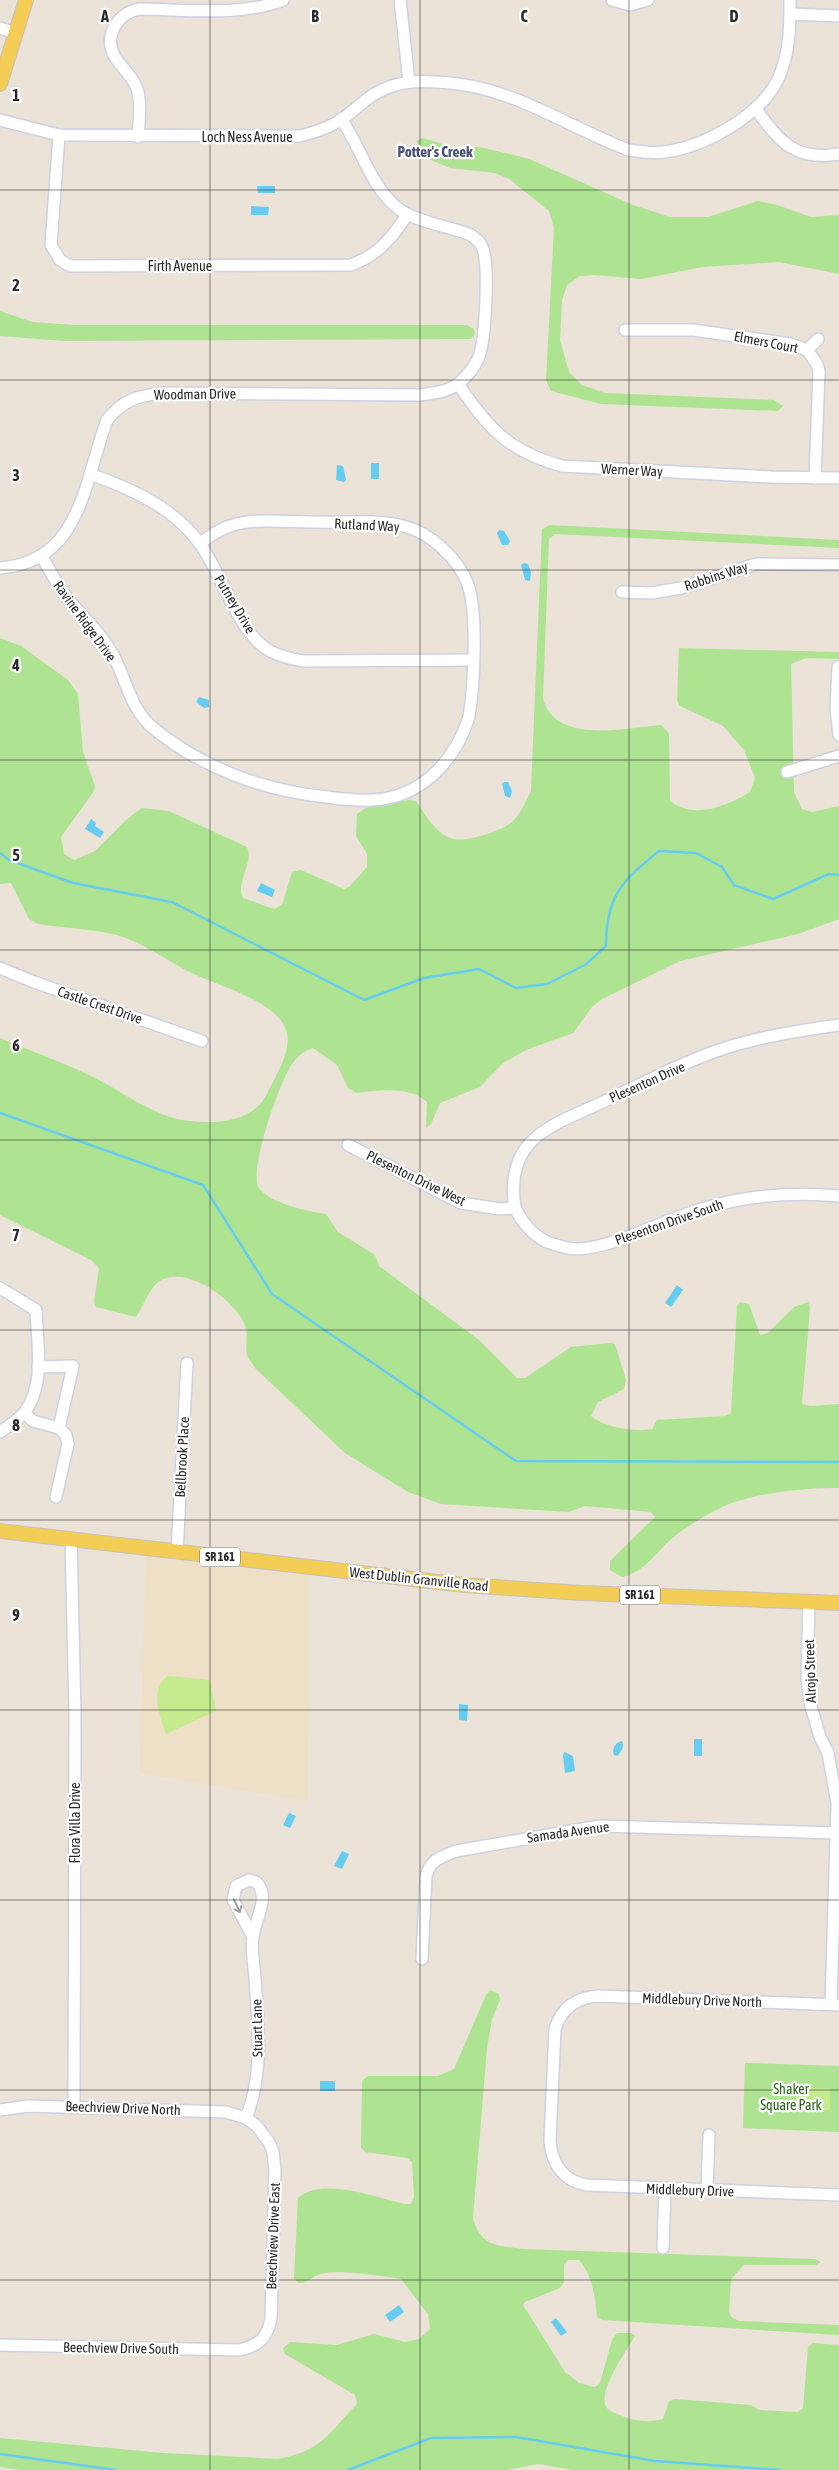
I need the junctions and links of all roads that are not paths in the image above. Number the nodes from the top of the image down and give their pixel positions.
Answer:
1 (26, 0) edge
2 (283, 0) edge
3 (400, 0) edge
4 (612, 0) edge
5 (648, 0) edge
6 (790, 0) edge
7 (790, 14) junction
8 (839, 16) edge
9 (0, 28) edge
10 (15, 33) junction
11 (409, 81) junction
12 (0, 84) edge
13 (756, 109) junction
14 (341, 119) junction
15 (0, 120) edge
16 (59, 135) junction
17 (138, 137) junction
18 (839, 154) edge
19 (407, 215) junction
20 (625, 330) dead end
21 (818, 339) dead end
22 (807, 350) junction
23 (458, 384) junction
24 (90, 474) junction
25 (815, 478) junction
26 (839, 478) edge
27 (200, 543) junction
28 (42, 557) junction
29 (839, 565) edge
30 (0, 568) edge
31 (622, 592) dead end
32 (472, 660) junction
33 (838, 667) dead end
34 (839, 736) edge
35 (839, 756) edge
36 (787, 772) dead end
37 (0, 968) edge
38 (839, 1025) edge
39 (202, 1041) dead end
40 (348, 1145) dead end
41 (839, 1196) edge
42 (515, 1208) junction
43 (0, 1288) edge
44 (187, 1363) dead end
45 (38, 1367) junction
46 (24, 1414) junction
47 (59, 1428) junction
48 (0, 1432) edge
49 (56, 1497) dead end
50 (0, 1531) edge
51 (71, 1540) junction
52 (177, 1552) junction
53 (809, 1602) junction
54 (839, 1603) edge
55 (836, 1833) junction
56 (253, 1937) dead end
57 (422, 1959) dead end
58 (835, 2005) edge
59 (74, 2107) junction
60 (0, 2110) edge
61 (246, 2118) junction
62 (709, 2135) dead end
63 (553, 2158) joint
64 (665, 2189) junction
65 (707, 2190) junction
66 (839, 2195) edge
67 (663, 2248) dead end
68 (0, 2345) edge
69 (242, 2349) joint

1 - 10 main road
2 - 17 street
3 - 11 street
4 - 5 street
6 - 7 street
7 - 8 street
7 - 13 street
9 - 10 street
10 - 12 main road
11 - 13 street, Loch Ness Avenue
11 - 14 street, Loch Ness Avenue
13 - 18 street
14 - 17 street, Loch Ness Avenue
14 - 19 street
15 - 16 street, Loch Ness Avenue
16 - 17 street, Loch Ness Avenue
16 - 19 street, Firth Avenue
19 - 23 street
20 - 22 street, Elmers Court
21 - 22 street
22 - 25 street, Elmers Court
23 - 24 street, Woodman Drive
23 - 25 street, Werner Way
24 - 27 street, Putney Drive
24 - 28 street, Woodman Drive
25 - 26 street, Werner Way
27 - 32 street, Putney Drive
27 - 32 street, Rutland Way
28 - 30 street, Woodman Drive
28 - 32 street, Ravine Ridge Drive
29 - 31 street, Robbins Way
33 - 34 street
35 - 36 street
37 - 39 street, Castle Crest Drive
38 - 42 street, Plesenton Drive
40 - 42 street, Plesenton Drive West
41 - 42 street, Plesenton Drive South
43 - 45 street
44 - 52 street, Bellbrook Place
45 - 46 street
45 - 47 street
46 - 47 street
46 - 48 street
47 - 49 street
50 - 51 main road, West Dublin Granville Road / SR 161
51 - 52 main road, West Dublin Granville Road / SR 161
51 - 59 street, Flora Villa Drive
52 - 53 main road, West Dublin Granville Road / SR 161
53 - 54 main road, West Dublin Granville Road / SR 161
53 - 55 street, Alrojo Street
55 - 57 street, Samada Avenue
55 - 58 street, Alrojo Street
56 - 61 street, Stuart Lane
58 - 63 street, Middlebury Drive North
59 - 60 street, Beechview Drive North
59 - 61 street, Beechview Drive North
61 - 69 street, Beechview Drive East
62 - 65 street
63 - 64 street, Middlebury Drive
64 - 65 street, Middlebury Drive
64 - 67 street
65 - 66 street, Middlebury Drive
68 - 69 street, Beechview Drive South

